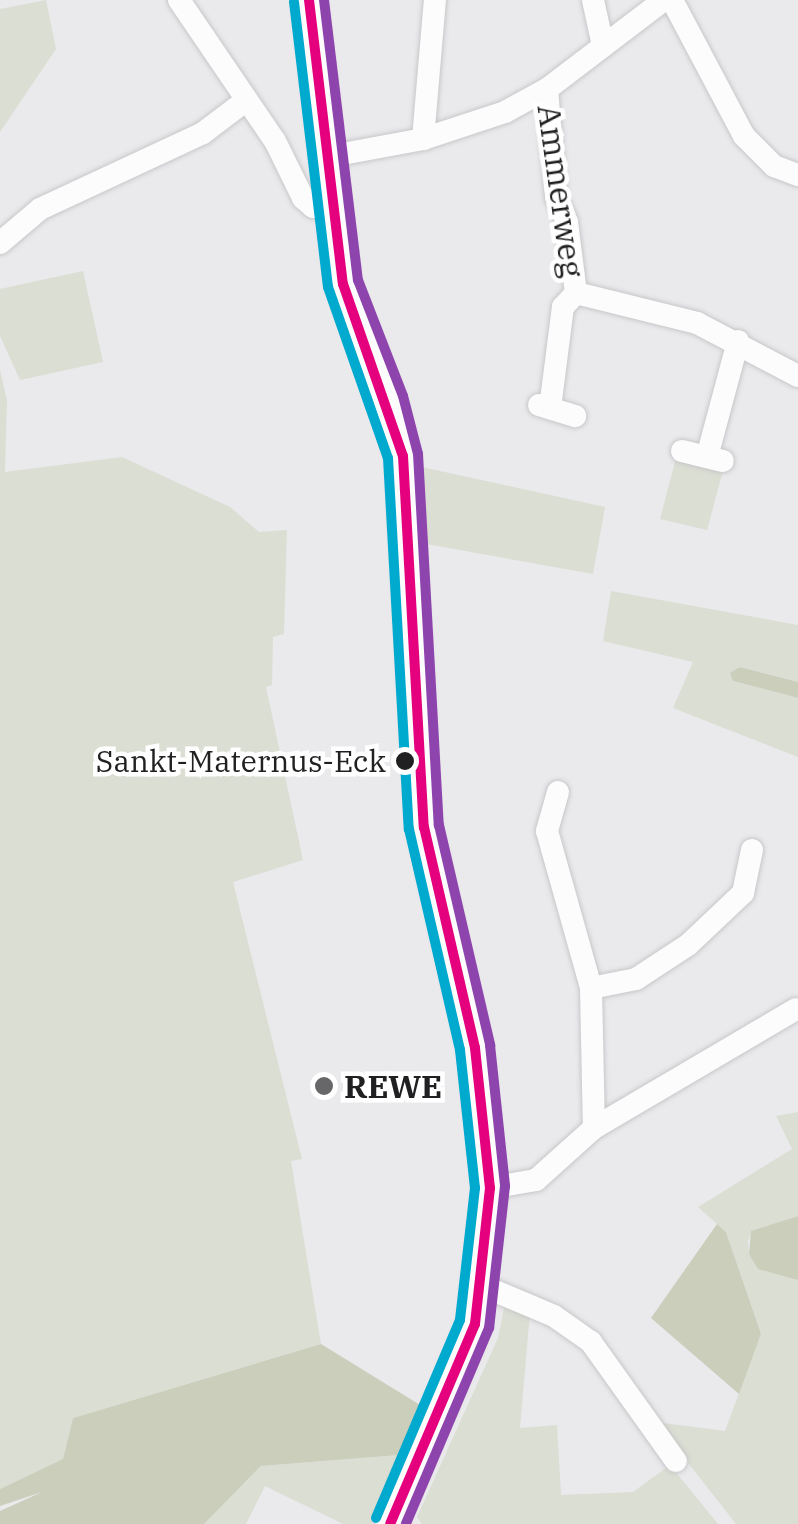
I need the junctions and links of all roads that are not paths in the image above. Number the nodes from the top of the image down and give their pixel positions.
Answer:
1 (179, 0) edge
2 (309, 0) edge
3 (436, 0) edge
4 (593, 0) edge
5 (668, 0) edge
6 (603, 46) junction
7 (547, 89) junction
8 (244, 102) junction
9 (423, 139) junction
10 (326, 157) junction
11 (798, 175) edge
12 (333, 208) junction
13 (0, 244) edge
14 (576, 293) junction
15 (738, 341) junction
16 (798, 376) edge
17 (574, 416) dead end
18 (682, 451) dead end
19 (558, 792) dead end
20 (752, 850) dead end
21 (592, 988) junction
22 (796, 1009) edge
23 (594, 1128) junction
24 (490, 1188) junction
25 (483, 1286) junction
26 (676, 1461) dead end
27 (390, 1524) edge

1 - 8 street
2 - 10 main road
3 - 9 street
4 - 6 street
5 - 6 street
5 - 11 street
6 - 7 street
7 - 9 street
7 - 14 street, Ammerweg
8 - 12 street
8 - 13 street
9 - 10 street
10 - 12 main road
12 - 24 main road
14 - 15 street, Ammerweg
14 - 17 street, Ammerweg
15 - 16 street, Ammerweg
15 - 18 street
19 - 21 street
20 - 21 street
21 - 23 street
22 - 23 street
23 - 24 street
24 - 25 main road
25 - 26 street
25 - 27 main road

